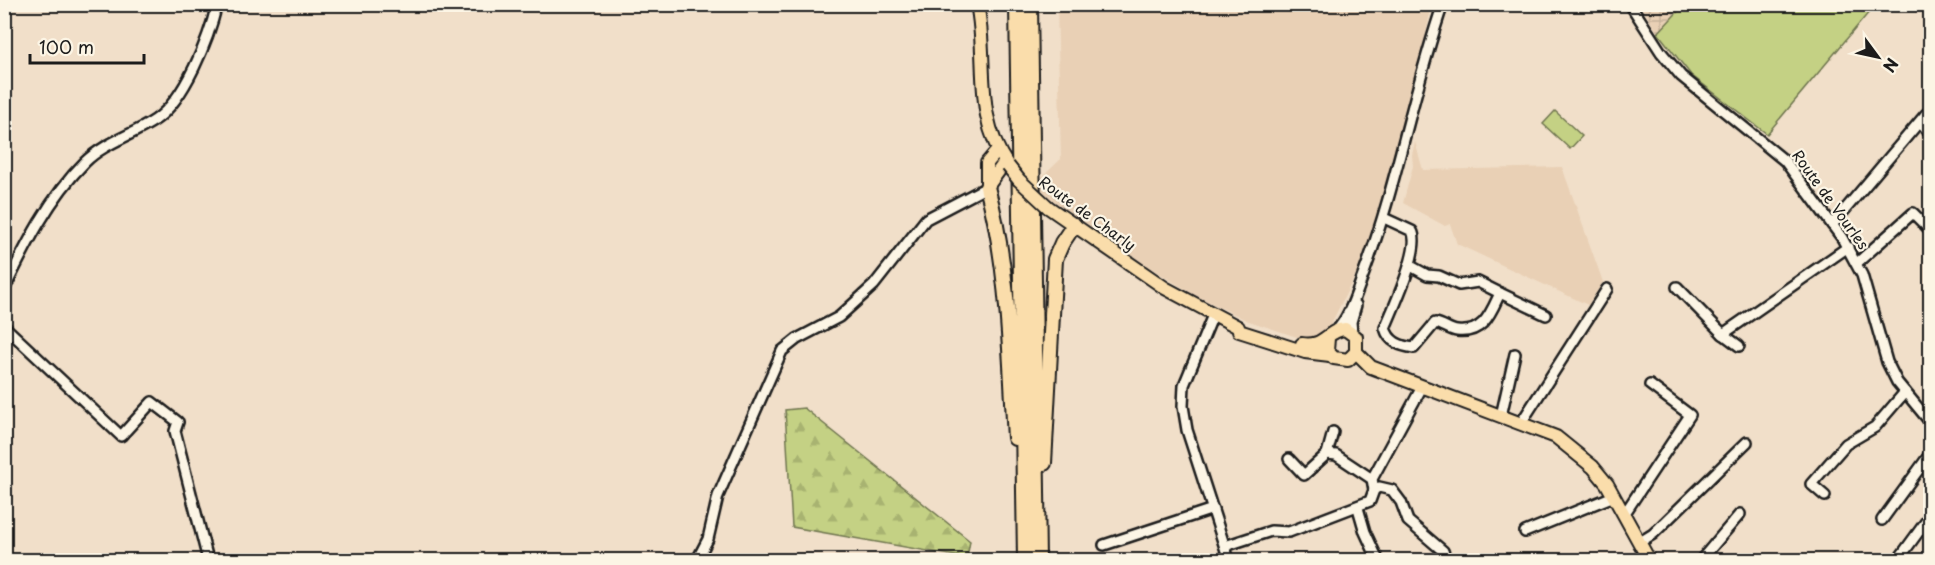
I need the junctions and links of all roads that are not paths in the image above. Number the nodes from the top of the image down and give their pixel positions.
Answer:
1 (217, 4) edge
2 (977, 4) edge
3 (1009, 4) edge
4 (1017, 4) edge
5 (1443, 4) edge
6 (1630, 4) edge
7 (1032, 8) edge
8 (1018, 69) junction
9 (1930, 133) edge
10 (998, 150) junction
11 (1006, 164) junction
12 (987, 187) junction
13 (1387, 219) junction
14 (1074, 225) junction
15 (1832, 225) junction
16 (1930, 230) edge
17 (1848, 247) junction
18 (1857, 263) junction
19 (1409, 265) junction
20 (1677, 287) dead end
21 (1607, 289) dead end
22 (4, 290) edge
23 (1500, 293) junction
24 (1213, 315) junction
25 (1546, 315) dead end
26 (4, 326) edge
27 (1238, 327) junction
28 (1352, 333) junction
29 (1332, 334) junction
30 (1723, 334) junction
31 (1739, 346) dead end
32 (1515, 354) dead end
33 (1330, 355) junction
34 (1352, 356) junction
35 (1650, 386) dead end
36 (1422, 387) junction
37 (1905, 392) junction
38 (1501, 416) junction
39 (1929, 418) edge
40 (1521, 423) junction
41 (1333, 432) dead end
42 (1747, 442) dead end
43 (1327, 454) junction
44 (1930, 454) edge
45 (1289, 459) dead end
46 (1372, 479) junction
47 (1374, 490) junction
48 (1614, 496) junction
49 (1825, 496) dead end
50 (1037, 498) junction
51 (1358, 508) junction
52 (1213, 509) junction
53 (1625, 513) junction
54 (1740, 514) dead end
55 (1930, 516) edge
56 (1025, 518) junction
57 (1882, 520) dead end
58 (1525, 532) dead end
59 (1640, 542) junction
60 (1104, 545) dead end
61 (1224, 546) junction
62 (208, 561) edge
63 (698, 561) edge
64 (1025, 561) edge
65 (1038, 561) edge
66 (1229, 561) edge
67 (1378, 561) edge
68 (1443, 561) edge
69 (1649, 561) edge
70 (1701, 561) edge
71 (1899, 561) edge

1 - 22 street
2 - 10 main road, Route de Charly
3 - 8 highway
4 - 8 highway
5 - 13 street
6 - 15 street, Route de Vourles
7 - 50 highway
8 - 56 highway
9 - 15 street
10 - 11 main road, Route de Charly
10 - 12 main road
11 - 12 main road
11 - 14 main road, Route de Charly, bridge
12 - 56 highway
12 - 63 street
13 - 19 street
13 - 28 street
13 - 29 street
14 - 24 main road, Route de Charly
14 - 50 highway
15 - 17 street, Route de Vourles
16 - 18 street
17 - 18 street, Route de Vourles
17 - 30 street
18 - 37 street, Route de Vourles
19 - 23 street
19 - 23 street
20 - 30 street
21 - 40 street
23 - 25 street
24 - 27 main road, Route de Charly
24 - 52 street
26 - 62 street
27 - 29 main road, Route de Charly
27 - 33 main road, Route de Charly
28 - 29 main road
28 - 34 main road
29 - 33 main road
30 - 31 street
32 - 38 street
33 - 34 main road
34 - 36 main road
35 - 53 street
36 - 38 main road
36 - 46 street
37 - 39 street, Route de Vourles
37 - 49 street
38 - 40 main road
40 - 48 main road
41 - 43 street
42 - 59 street
43 - 45 street
43 - 46 street
44 - 57 street
46 - 47 street
47 - 51 street
47 - 68 street
48 - 53 main road
48 - 58 street
50 - 65 highway
51 - 61 street
51 - 67 street
52 - 60 street
52 - 61 street
53 - 59 main road
54 - 70 street
55 - 71 street
56 - 64 highway
59 - 69 main road
61 - 66 street

